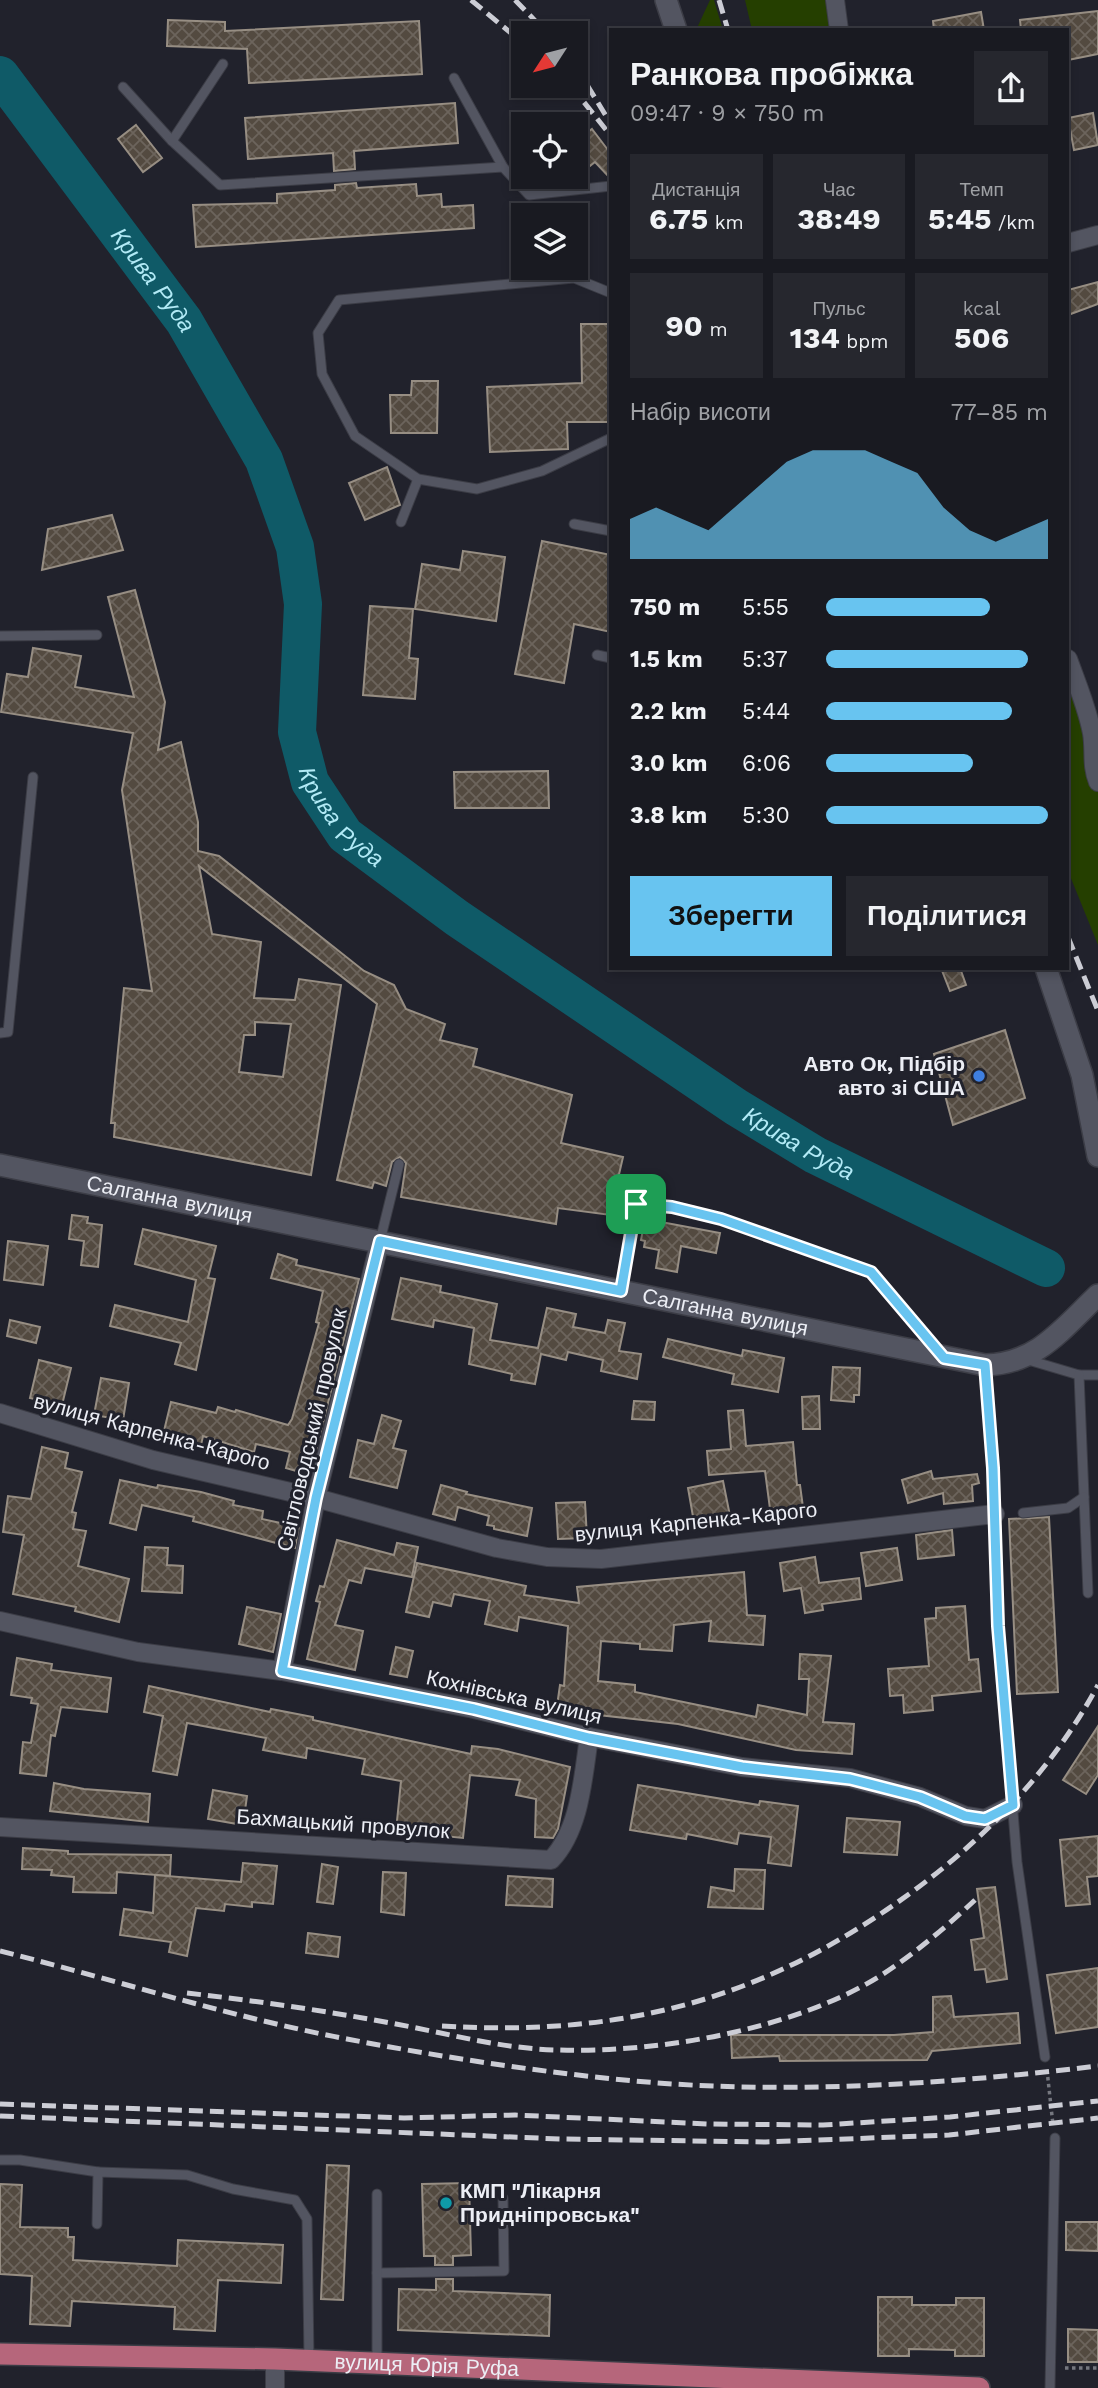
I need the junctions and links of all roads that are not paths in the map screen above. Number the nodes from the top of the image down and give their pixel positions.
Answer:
1 (666, 0) edge
2 (835, 0) edge
3 (675, 28) edge
4 (839, 28) edge
5 (223, 64) dead end
6 (454, 78) dead end
7 (123, 87) dead end
8 (172, 141) junction
9 (503, 167) junction
10 (609, 186) edge
11 (1098, 236) edge
12 (1069, 243) edge
13 (609, 292) edge
14 (609, 439) edge
15 (418, 479) junction
16 (401, 522) dead end
17 (574, 524) dead end
18 (609, 531) edge
19 (97, 635) dead end
20 (0, 636) edge
21 (597, 655) dead end
22 (609, 657) edge
23 (1069, 662) edge
24 (33, 777) dead end
25 (1098, 782) edge
26 (1047, 970) edge
27 (0, 1032) edge
28 (1098, 1156) edge
29 (400, 1164) dead end
30 (0, 1165) edge
31 (380, 1241) junction
32 (621, 1291) junction
33 (1098, 1296) edge
34 (944, 1358) junction
35 (1023, 1359) junction
36 (985, 1365) junction
37 (1079, 1375) junction
38 (1098, 1375) edge
39 (0, 1413) edge
40 (1084, 1497) junction
41 (316, 1498) junction
42 (1023, 1513) dead end
43 (995, 1514) junction
44 (1088, 1593) dead end
45 (0, 1621) edge
46 (282, 1671) junction
47 (589, 1738) junction
48 (1013, 1805) junction
49 (0, 1827) edge
50 (1045, 2057) road end
51 (1055, 2138) road end
52 (0, 2160) edge
53 (98, 2172) junction
54 (377, 2194) dead end
55 (503, 2198) dead end
56 (97, 2224) dead end
57 (377, 2273) junction
58 (0, 2354) edge
59 (275, 2359) junction
60 (309, 2360) junction
61 (377, 2363) junction
62 (903, 2386) edge
63 (275, 2388) edge
64 (979, 2388) edge
65 (1050, 2388) edge

1 - 3 street
2 - 4 street
5 - 8 lane
6 - 9 lane
7 - 8 lane
8 - 9 lane
9 - 10 lane
11 - 12 street
13 - 15 lane
14 - 15 lane
15 - 16 lane
17 - 18 lane
19 - 20 lane
21 - 22 lane
23 - 25 street
24 - 27 lane
26 - 28 street
29 - 31 lane
30 - 31 street, Салганна вулиця
31 - 32 street, Салганна вулиця
31 - 41 street, Світловодський провулок
32 - 34 street, Салганна вулиця
32 - 34 lane
33 - 35 street, Салганна вулиця
34 - 36 street, Салганна вулиця
35 - 36 street, Салганна вулиця
35 - 37 lane
36 - 43 lane
37 - 38 lane
37 - 40 lane
39 - 41 street, вулиця Карпенка-Карого
40 - 42 lane
40 - 44 lane
41 - 43 street, вулиця Карпенка-Карого
41 - 46 street, Світловодський провулок
43 - 48 lane
45 - 46 street, Кохнівська вулиця
46 - 47 street, Кохнівська вулиця
47 - 48 street, Кохнівська вулиця
47 - 49 street, Бахмацький провулок
48 - 50 lane
51 - 65 lane
52 - 53 lane
53 - 56 lane
53 - 60 lane
54 - 57 lane
55 - 57 lane
57 - 61 lane
58 - 59 main road, вулиця Юрія Руфа
59 - 60 main road, вулиця Юрія Руфа
59 - 63 street
60 - 61 main road, вулиця Юрія Руфа
61 - 62 main road, вулиця Юрія Руфа
62 - 64 main road, вулиця Юрія Руфа

